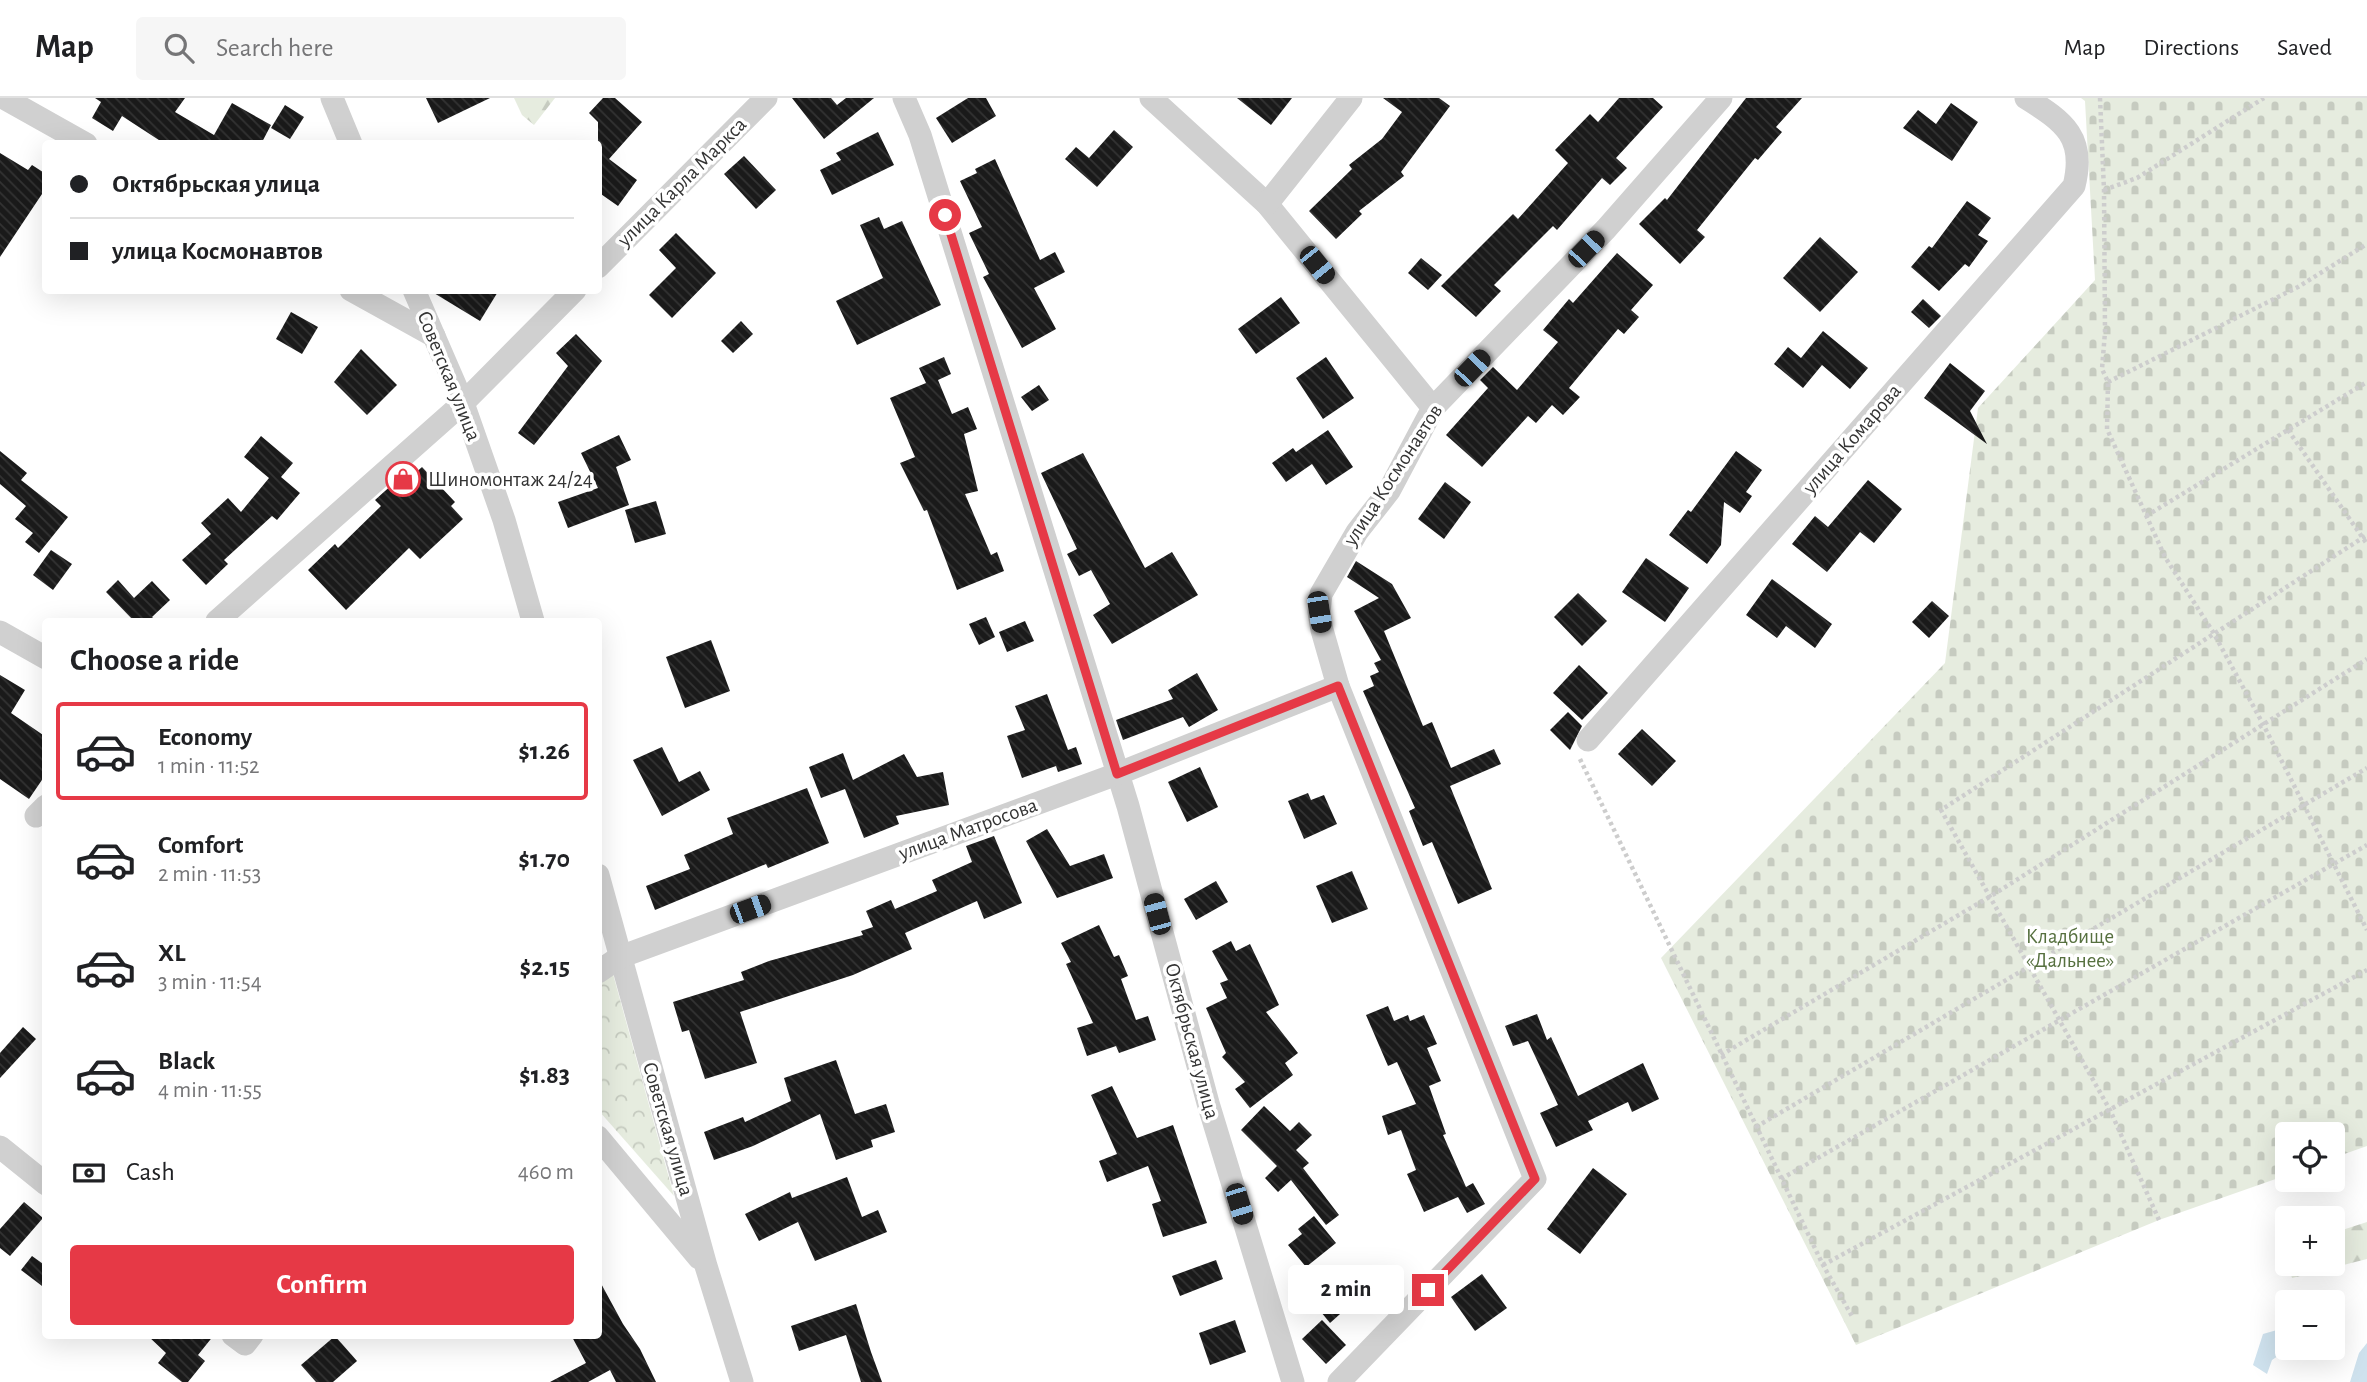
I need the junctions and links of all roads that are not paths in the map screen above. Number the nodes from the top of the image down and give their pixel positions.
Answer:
1 (5, 98) edge
2 (331, 98) edge
3 (766, 98) edge
4 (904, 98) edge
5 (1151, 98) edge
6 (1352, 98) edge
7 (1721, 98) edge
8 (2026, 98) edge
9 (79, 140) edge
10 (349, 140) edge
11 (1266, 204) junction
12 (602, 263) edge
13 (358, 294) edge
14 (416, 294) edge
15 (571, 294) edge
16 (434, 336) junction
17 (463, 403) junction
18 (1433, 408) junction
19 (220, 618) edge
20 (532, 618) edge
21 (0, 632) edge
22 (42, 656) edge
23 (1338, 686) junction
24 (1588, 740) road end
25 (1117, 774) junction
26 (602, 890) edge
27 (620, 957) junction
28 (602, 969) edge
29 (602, 1142) edge
30 (0, 1147) edge
31 (42, 1181) edge
32 (706, 1266) junction
33 (742, 1382) edge
34 (1293, 1382) edge
35 (1339, 1382) edge

1 - 9 street
2 - 10 street
3 - 12 street, улица Карла Маркса
4 - 25 street, Октябрьская улица
5 - 11 street
6 - 11 street
7 - 18 street, улица Космонавтов
8 - 24 street, улица Комарова
11 - 18 street
13 - 16 street
14 - 16 street, Советская улица
15 - 17 street
16 - 17 street, Советская улица
17 - 19 street
17 - 20 street, Советская улица
18 - 23 street, улица Космонавтов
21 - 22 street
23 - 25 street, улица Матросова
23 - 35 street, улица Космонавтов
25 - 27 street, улица Матросова
25 - 34 street, Октябрьская улица
26 - 27 street, Советская улица
27 - 28 street, улица Матросова
27 - 32 street, Советская улица
29 - 32 street
30 - 31 street
32 - 33 street, Советская улица

